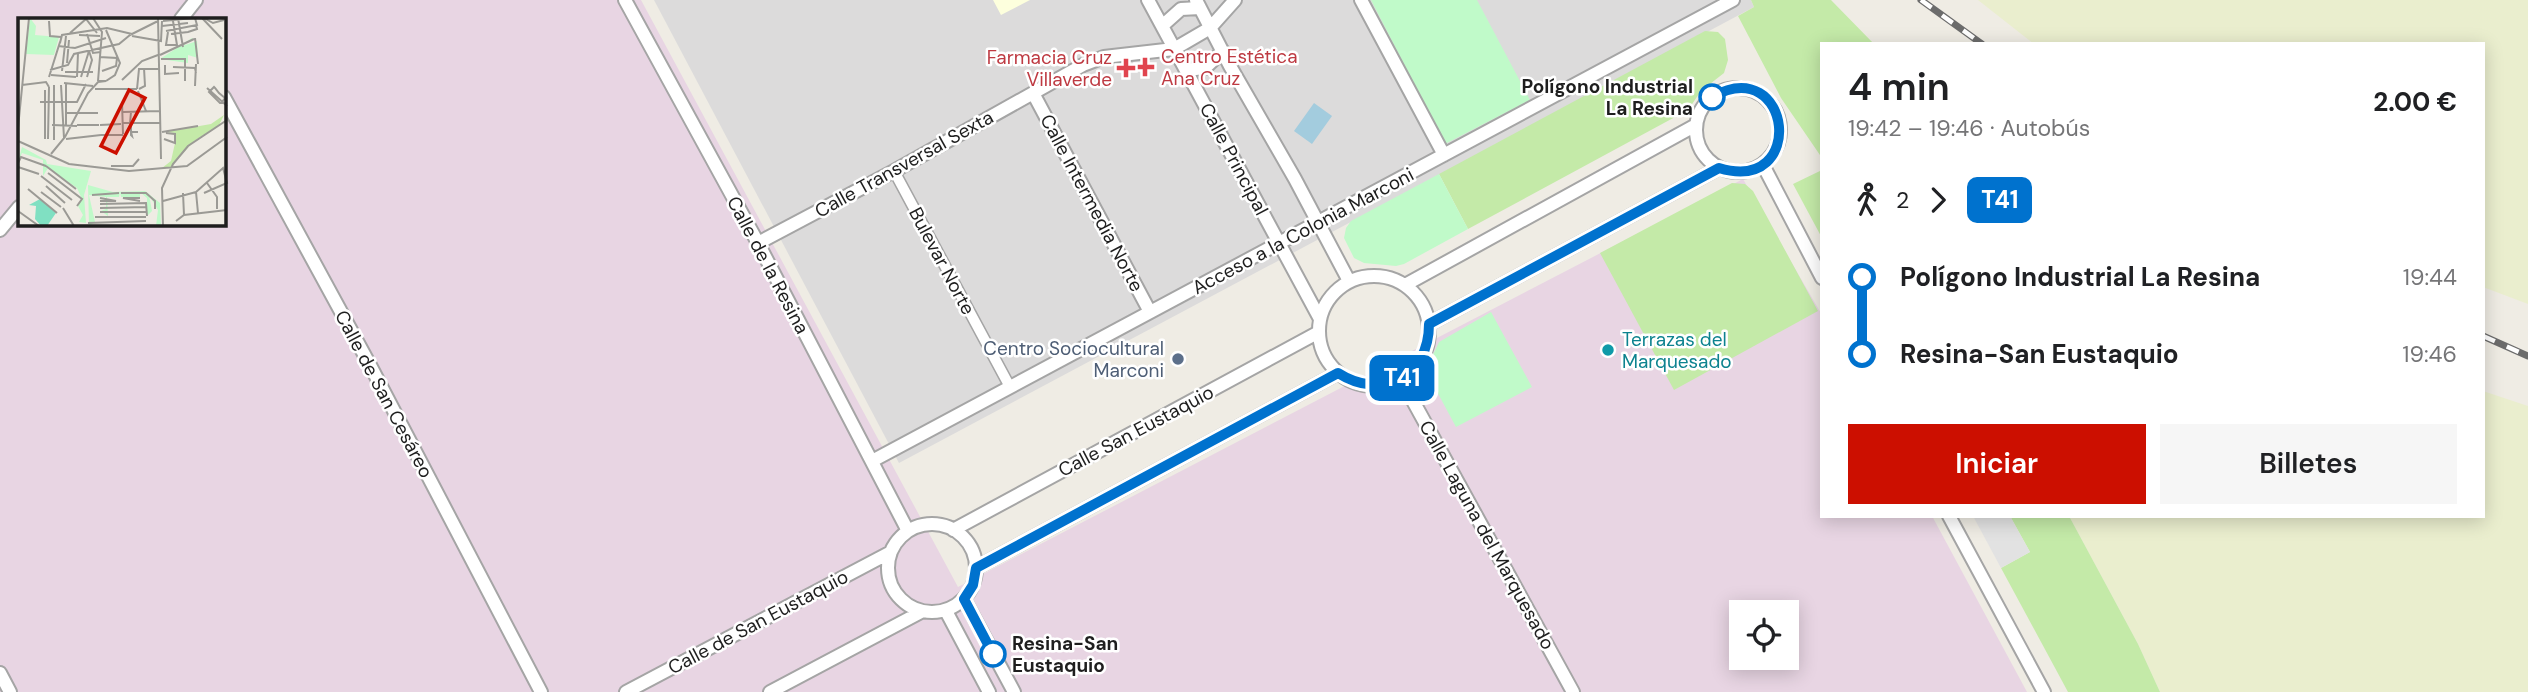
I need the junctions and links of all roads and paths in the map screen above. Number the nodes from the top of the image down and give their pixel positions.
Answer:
1 (196, 0) edge
2 (625, 0) edge
3 (1148, 0) edge
4 (1234, 0) edge
5 (1361, 0) edge
6 (1733, 0) edge
7 (1198, 4) edge
8 (182, 18) edge
9 (1162, 26) junction
10 (1210, 28) junction
11 (1174, 49) junction
12 (1223, 51) junction
13 (1186, 70) junction
14 (1033, 93) junction
15 (226, 101) edge
16 (1696, 125) junction
17 (1444, 155) junction
18 (1763, 165) junction
19 (1719, 168) junction
20 (894, 171) junction
21 (18, 208) edge
22 (1318, 222) junction
23 (0, 229) edge
24 (758, 243) junction
25 (1279, 243) junction
26 (1820, 274) edge
27 (1349, 281) junction
28 (1405, 285) junction
29 (1150, 313) junction
30 (1429, 324) junction
31 (1319, 325) junction
32 (1338, 373) junction
33 (1401, 379) junction
34 (1010, 387) junction
35 (872, 461) junction
36 (1950, 518) edge
37 (953, 530) junction
38 (908, 531) junction
39 (891, 552) junction
40 (976, 568) junction
41 (964, 599) junction
42 (946, 611) junction
43 (922, 612) junction
44 (0, 673) edge
45 (10, 692) edge
46 (541, 692) edge
47 (626, 692) edge
48 (770, 692) edge
49 (989, 692) edge
50 (1014, 692) edge
51 (1573, 692) edge
52 (2043, 692) edge

1 - 8 street
2 - 24 street, Calle de la Resina
3 - 9 street, Calle Principal
4 - 10 street, Calle Transversal Sexta
5 - 17 street
6 - 17 street, Acceso a la Colonia Marconi
7 - 9 street
7 - 10 street
9 - 11 street, Calle Principal
10 - 11 street, Calle Transversal Sexta
10 - 12 street
11 - 13 street, Calle Principal
11 - 14 street, Calle Transversal Sexta
12 - 13 street
12 - 22 street
13 - 25 street, Calle Principal
14 - 20 street, Calle Transversal Sexta
14 - 29 street, Calle Intermedia Norte
15 - 46 street, Calle de San Cesáreo
16 - 18 street
16 - 19 street
16 - 28 street
17 - 22 street, Acceso a la Colonia Marconi
18 - 19 street
18 - 26 street
19 - 30 street
20 - 24 street, Calle Transversal Sexta
20 - 34 street, Bulevar Norte
21 - 23 street
22 - 25 street, Acceso a la Colonia Marconi
22 - 27 street
24 - 35 street, Calle de la Resina
25 - 29 street, Acceso a la Colonia Marconi
25 - 31 street, Calle Principal
27 - 28 street
27 - 31 street
28 - 30 street
29 - 34 street, Acceso a la Colonia Marconi
30 - 33 street
31 - 32 street
31 - 37 street, Calle San Eustaquio
32 - 33 street
32 - 40 street
33 - 51 street, Calle Laguna del Marquesado
34 - 35 street, Acceso a la Colonia Marconi
35 - 38 street, Calle de la Resina
36 - 52 street
37 - 38 street
37 - 40 street
38 - 39 street
39 - 43 street
39 - 47 street, Calle de San Eustaquio
40 - 41 street
41 - 42 street
41 - 50 street
42 - 43 street
42 - 49 street
43 - 48 street
44 - 45 street

